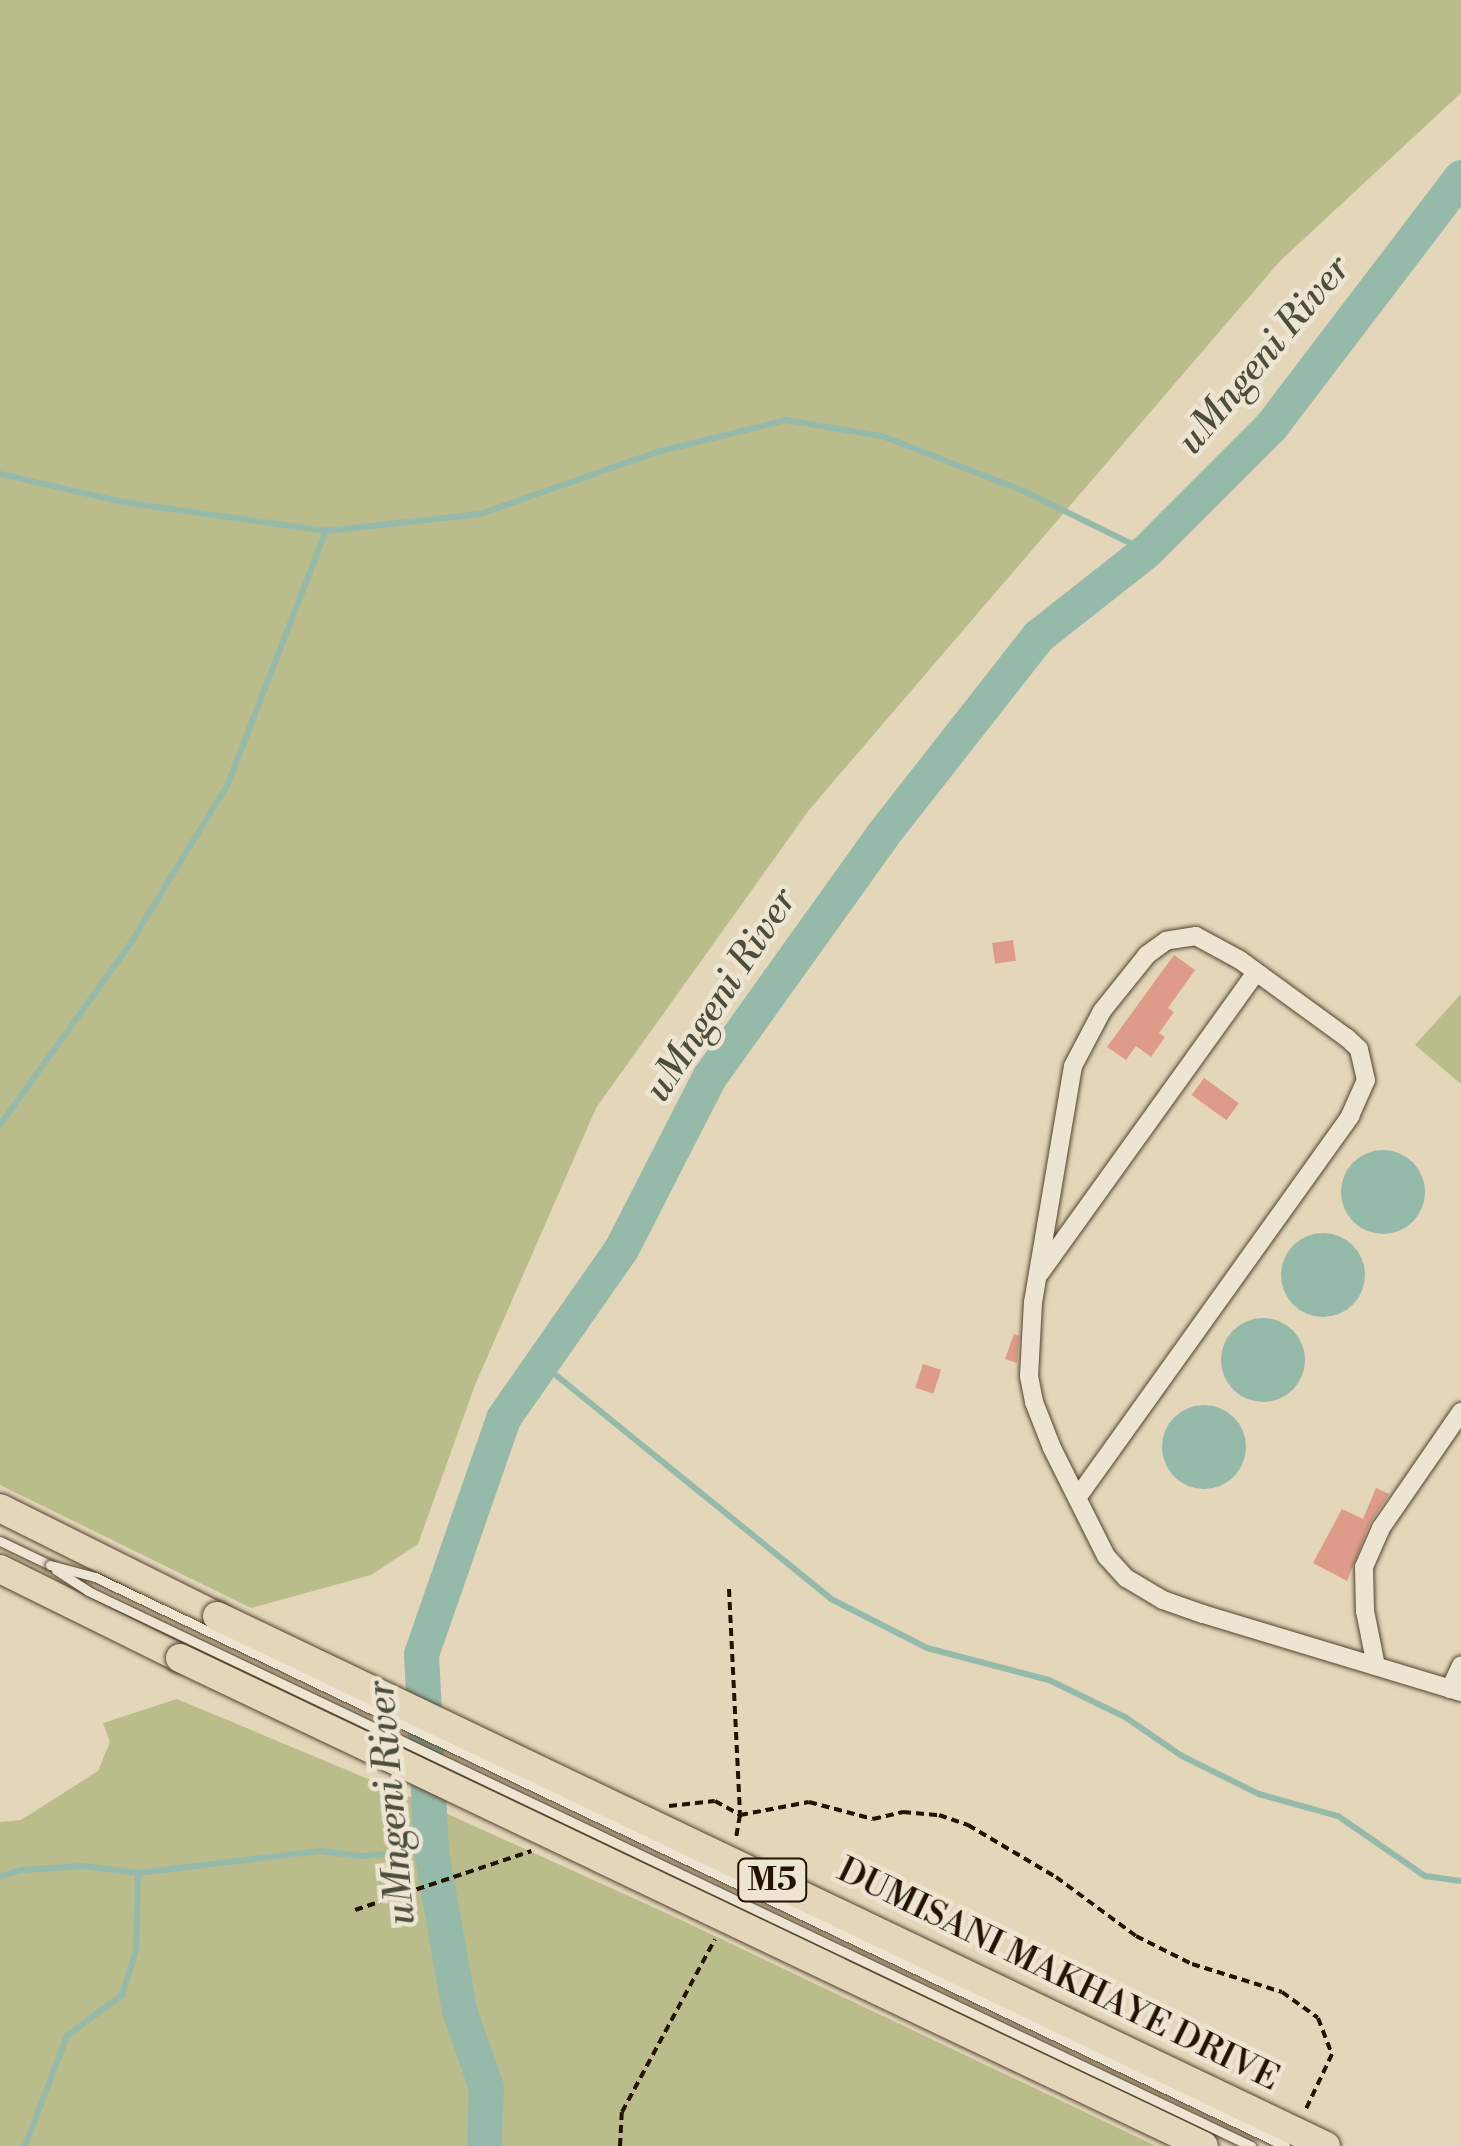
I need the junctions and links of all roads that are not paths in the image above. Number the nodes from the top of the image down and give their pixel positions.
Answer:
1 (1256, 972) junction
2 (1037, 1278) junction
3 (1461, 1412) edge
4 (1077, 1498) junction
5 (0, 1508) edge
6 (0, 1541) edge
7 (50, 1566) junction
8 (0, 1569) edge
9 (1376, 1666) junction
10 (1461, 1666) edge
11 (1455, 1691) edge
12 (1204, 2146) edge
13 (1251, 2146) edge
14 (1285, 2146) edge
15 (1326, 2146) edge

1 - 2 street
1 - 2 street
1 - 4 street
2 - 4 street
3 - 9 street
4 - 9 street
5 - 15 main road, DUMISANI MAKHAYE DRIVE / M5, bridge
6 - 7 lane
7 - 13 lane, bridge
7 - 14 lane, bridge
8 - 12 main road, M5, bridge
9 - 11 street
10 - 11 street

